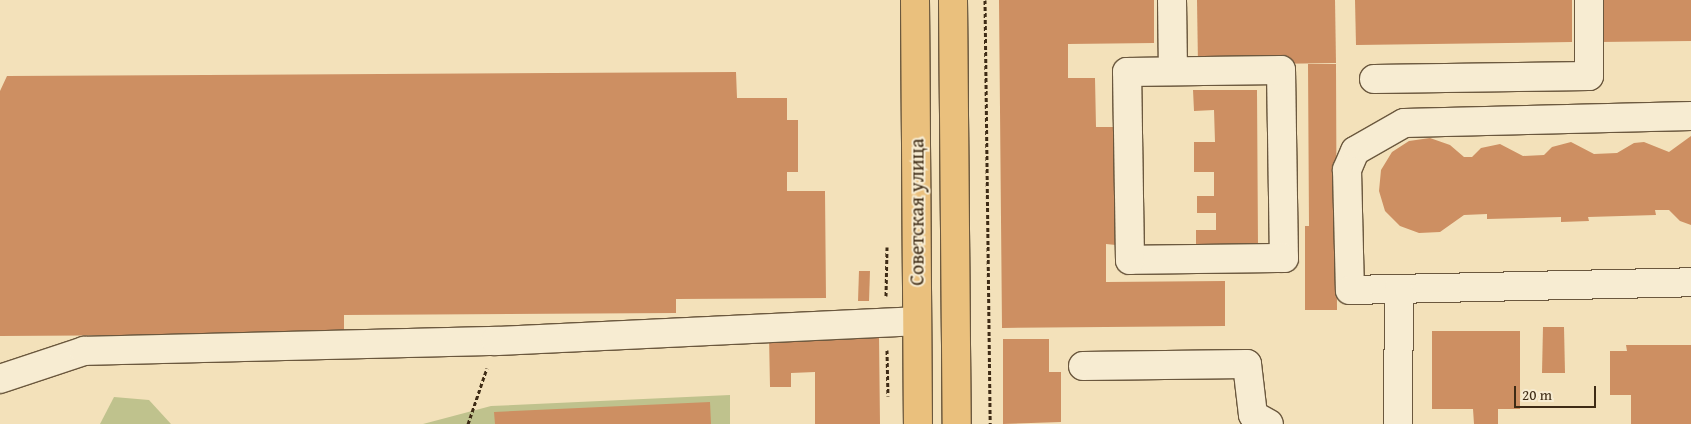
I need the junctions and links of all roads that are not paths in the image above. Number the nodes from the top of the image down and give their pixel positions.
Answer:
1 (954, 0) edge
2 (1172, 0) edge
3 (1589, 0) edge
4 (916, 1) edge
5 (1173, 71) junction
6 (1374, 79) dead end
7 (1691, 116) edge
8 (1691, 282) edge
9 (1398, 289) junction
10 (917, 321) junction
11 (1083, 366) dead end
12 (0, 379) edge
13 (918, 424) edge
14 (957, 424) edge
15 (1269, 424) edge
16 (1398, 424) edge

1 - 14 main road, Советская улица
2 - 5 lane
3 - 6 lane
4 - 10 main road, Советская улица
5 - 5 lane
7 - 9 lane
8 - 9 lane
9 - 16 lane
10 - 12 lane
10 - 13 main road, Советская улица
11 - 15 lane

